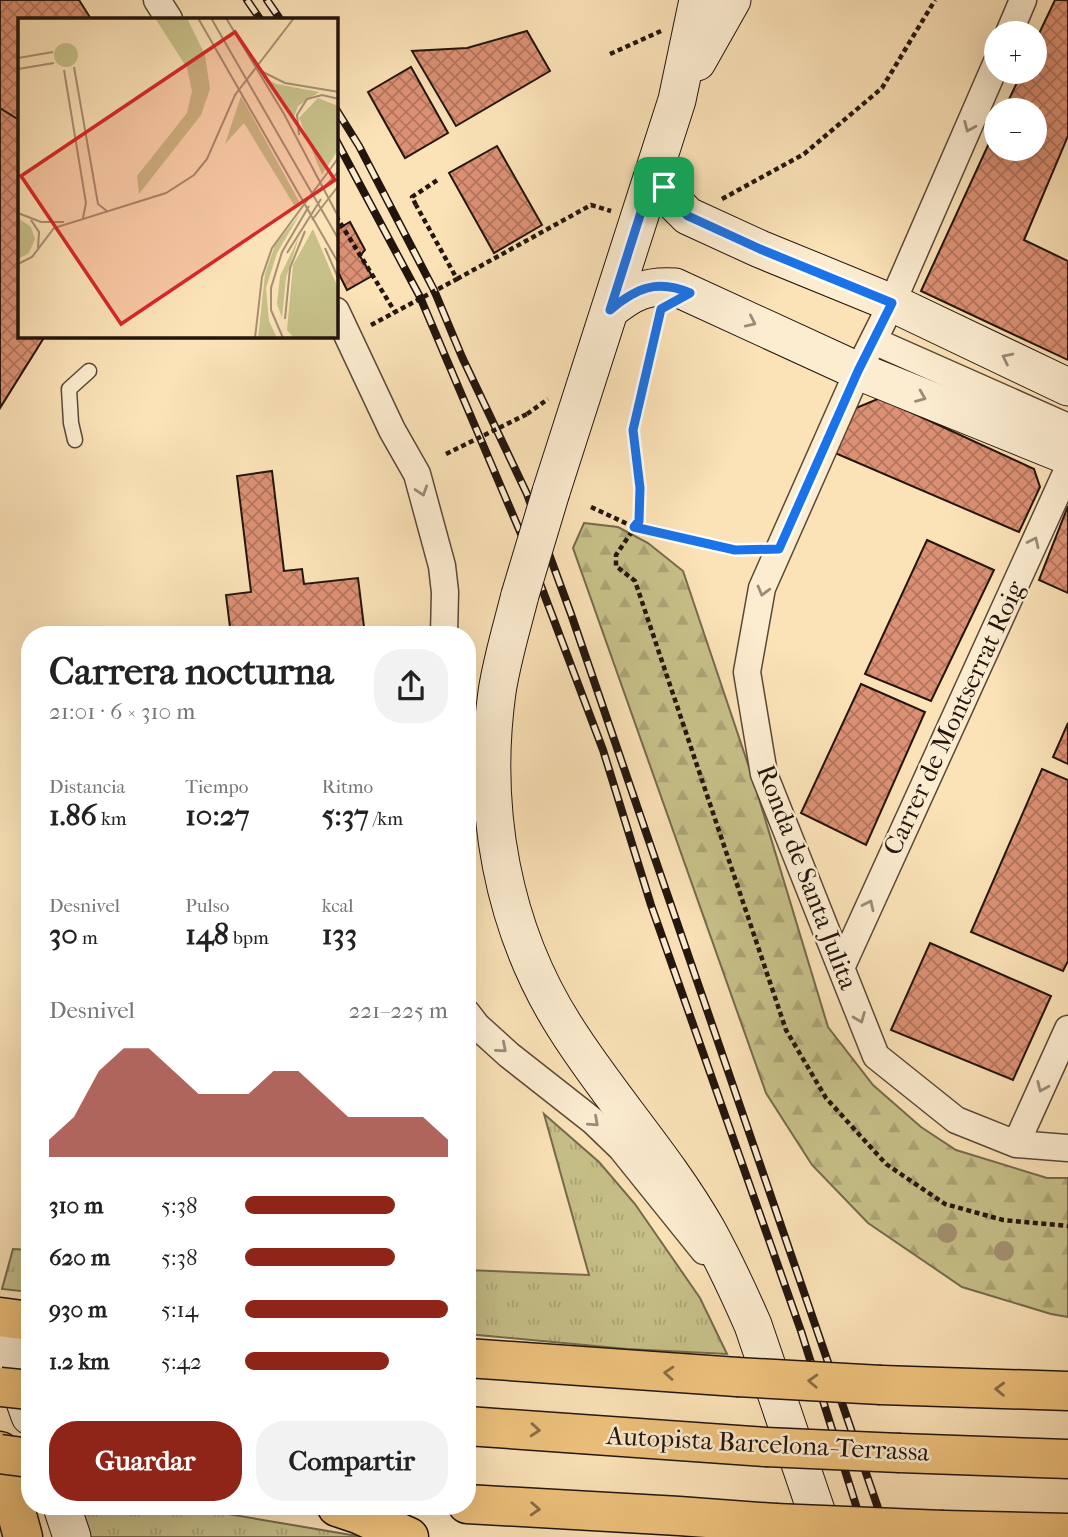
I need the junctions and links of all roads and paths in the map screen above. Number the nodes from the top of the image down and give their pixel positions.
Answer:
1 (156, 0) edge
2 (698, 0) edge
3 (732, 0) edge
4 (935, 0) edge
5 (1023, 0) edge
6 (168, 18) edge
7 (1014, 21) edge
8 (668, 28) dead end
9 (610, 54) dead end
10 (987, 84) edge
11 (677, 100) junction
12 (655, 168) junction
13 (439, 179) dead end
14 (618, 213) dead end
15 (338, 219) edge
16 (716, 230) junction
17 (457, 279) junction
18 (690, 293) junction
19 (892, 303) junction
20 (610, 310) junction
21 (395, 312) junction
22 (338, 315) edge
23 (371, 325) dead end
24 (866, 356) junction
25 (89, 371) dead end
26 (1068, 387) edge
27 (527, 414) dead end
28 (1068, 427) edge
29 (75, 440) dead end
30 (446, 454) dead end
31 (1068, 456) edge
32 (1068, 469) edge
33 (591, 507) dead end
34 (634, 527) junction
35 (779, 549) junction
36 (444, 626) edge
37 (841, 968) junction
38 (476, 1025) edge
39 (1068, 1029) edge
40 (1016, 1144) junction
41 (1068, 1148) edge
42 (1068, 1226) edge
43 (739, 1292) junction
44 (0, 1317) edge
45 (21, 1320) edge
46 (0, 1332) edge
47 (476, 1359) edge
48 (0, 1387) edge
49 (21, 1389) edge
50 (21, 1391) edge
51 (1068, 1391) edge
52 (476, 1427) edge
53 (0, 1453) edge
54 (21, 1456) edge
55 (1068, 1459) edge
56 (476, 1505) edge
57 (65, 1515) edge
58 (360, 1515) edge
59 (782, 1530) edge
60 (827, 1532) edge
61 (1068, 1533) edge
62 (23, 1537) edge
63 (72, 1537) edge
64 (409, 1537) edge

1 - 6 street
2 - 11 main road
3 - 11 main road
4 - 16 path
5 - 7 street
8 - 9 path
10 -> 19 street, Ronda de Santa Julita
11 - 12 main road
12 - 16 main road
12 - 20 main road
13 - 17 path, bridge
14 - 17 path
15 - 21 path
16 - 19 main road
17 - 21 path, bridge
18 - 20 main road
18 -> 24 main road
18 - 34 path
19 - 24 street, Ronda de Santa Julita
26 -> 19 main road
20 - 43 main road, bridge
21 - 23 path, bridge
22 -> 36 street
24 - 28 street
24 -> 31 main road
24 - 35 street, Ronda de Santa Julita
25 - 29 lane
27 - 30 path, bridge
37 -> 32 street, Carrer de Montserrat Roig
33 - 34 path
34 - 35 path
34 - 42 path
35 -> 37 street, Ronda de Santa Julita
37 -> 40 street, Ronda de Santa Julita
38 -> 43 street
39 -> 40 street
40 - 41 street, Ronda de Santa Julita
43 - 60 main road
44 - 45 highway
46 - 50 main road
51 -> 47 highway, bridge
48 - 49 highway, bridge
52 -> 55 highway, Autopista Barcelona-Terrassa, bridge
53 - 54 highway, bridge
53 - 62 highway
56 -> 59 highway
57 - 63 main road
58 - 64 highway
59 - 60 highway
60 - 61 highway, bridge

